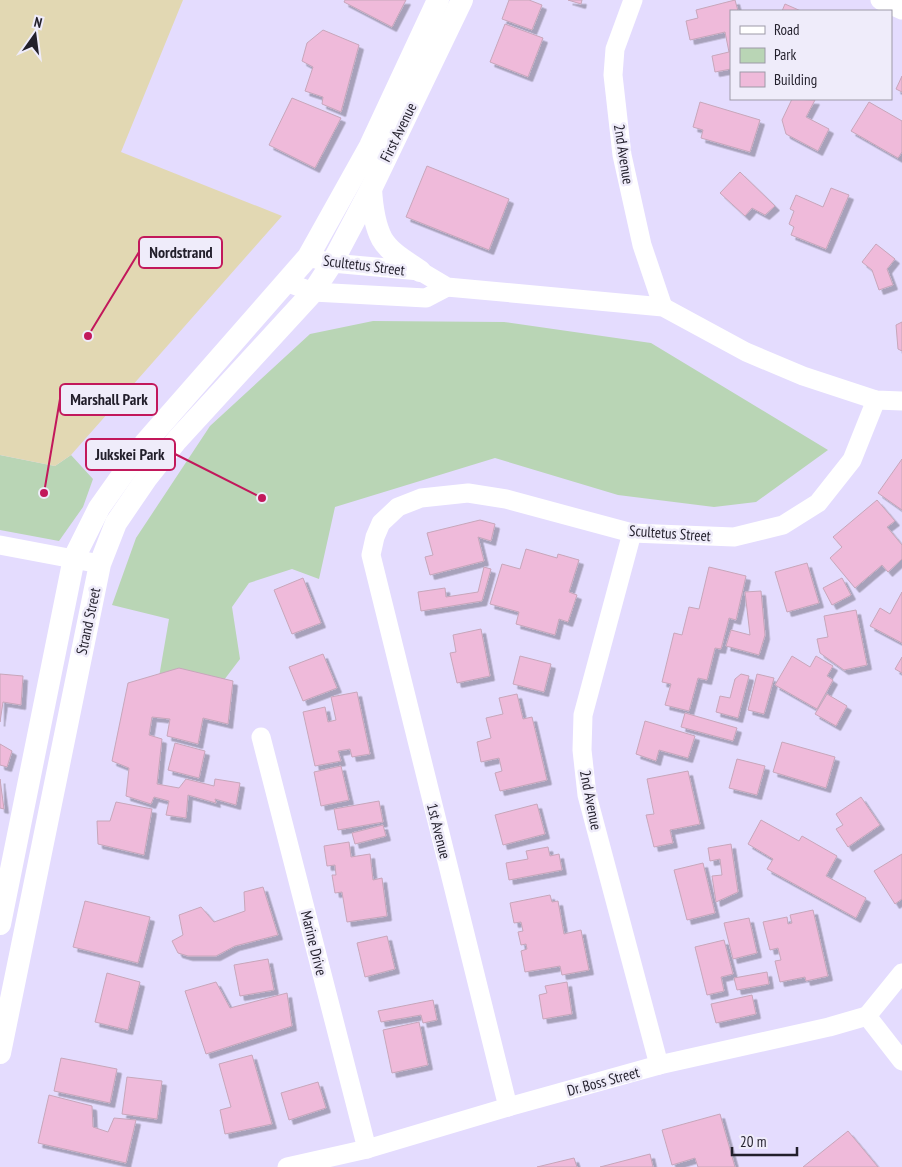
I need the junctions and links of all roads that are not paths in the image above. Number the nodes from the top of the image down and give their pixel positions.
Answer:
1 (438, 0) edge
2 (462, 0) edge
3 (633, 0) edge
4 (880, 0) edge
5 (902, 10) edge
6 (371, 189) junction
7 (308, 257) junction
8 (332, 263) junction
9 (420, 271) junction
10 (286, 282) junction
11 (447, 287) junction
12 (313, 292) junction
13 (663, 308) junction
14 (876, 400) junction
15 (902, 401) edge
16 (632, 533) junction
17 (0, 545) edge
18 (370, 555) joint
19 (74, 558) junction
20 (100, 564) junction
21 (261, 737) dead end
22 (0, 924) edge
23 (902, 973) edge
24 (867, 1016) junction
25 (0, 1054) edge
26 (902, 1061) edge
27 (659, 1065) junction
28 (508, 1107) junction
29 (367, 1149) junction
30 (287, 1167) edge

1 - 7 street, First Avenue
2 - 6 street, First Avenue
3 - 13 street, 2nd Avenue
4 - 5 street
6 - 8 street, First Avenue
6 - 9 street
7 - 8 street, Scultetus Street
7 - 10 street, Strand Street
8 - 9 street, Scultetus Street
8 - 12 street, Strand Street
9 - 11 street, Scultetus Street
10 - 12 street, Scultetus Street
10 - 19 street, Strand Street
11 - 12 street, Scultetus Street
11 - 13 street, Scultetus Street
12 - 20 street, Strand Street
13 - 14 street, Scultetus Street
14 - 15 street, Scultetus Street
14 - 16 street, Scultetus Street
16 - 18 street, Scultetus Street
16 - 27 street, 2nd Avenue
17 - 19 street
18 - 28 street, 1st Avenue
19 - 20 street
19 - 22 street, Strand Street
20 - 25 street, Strand Street
21 - 29 street, Marine Drive
23 - 24 street
24 - 26 street
24 - 27 street, Dr. Boss Street
27 - 28 street, Dr. Boss Street
28 - 29 street, Dr. Boss Street
29 - 30 street, Dr. Boss Street

